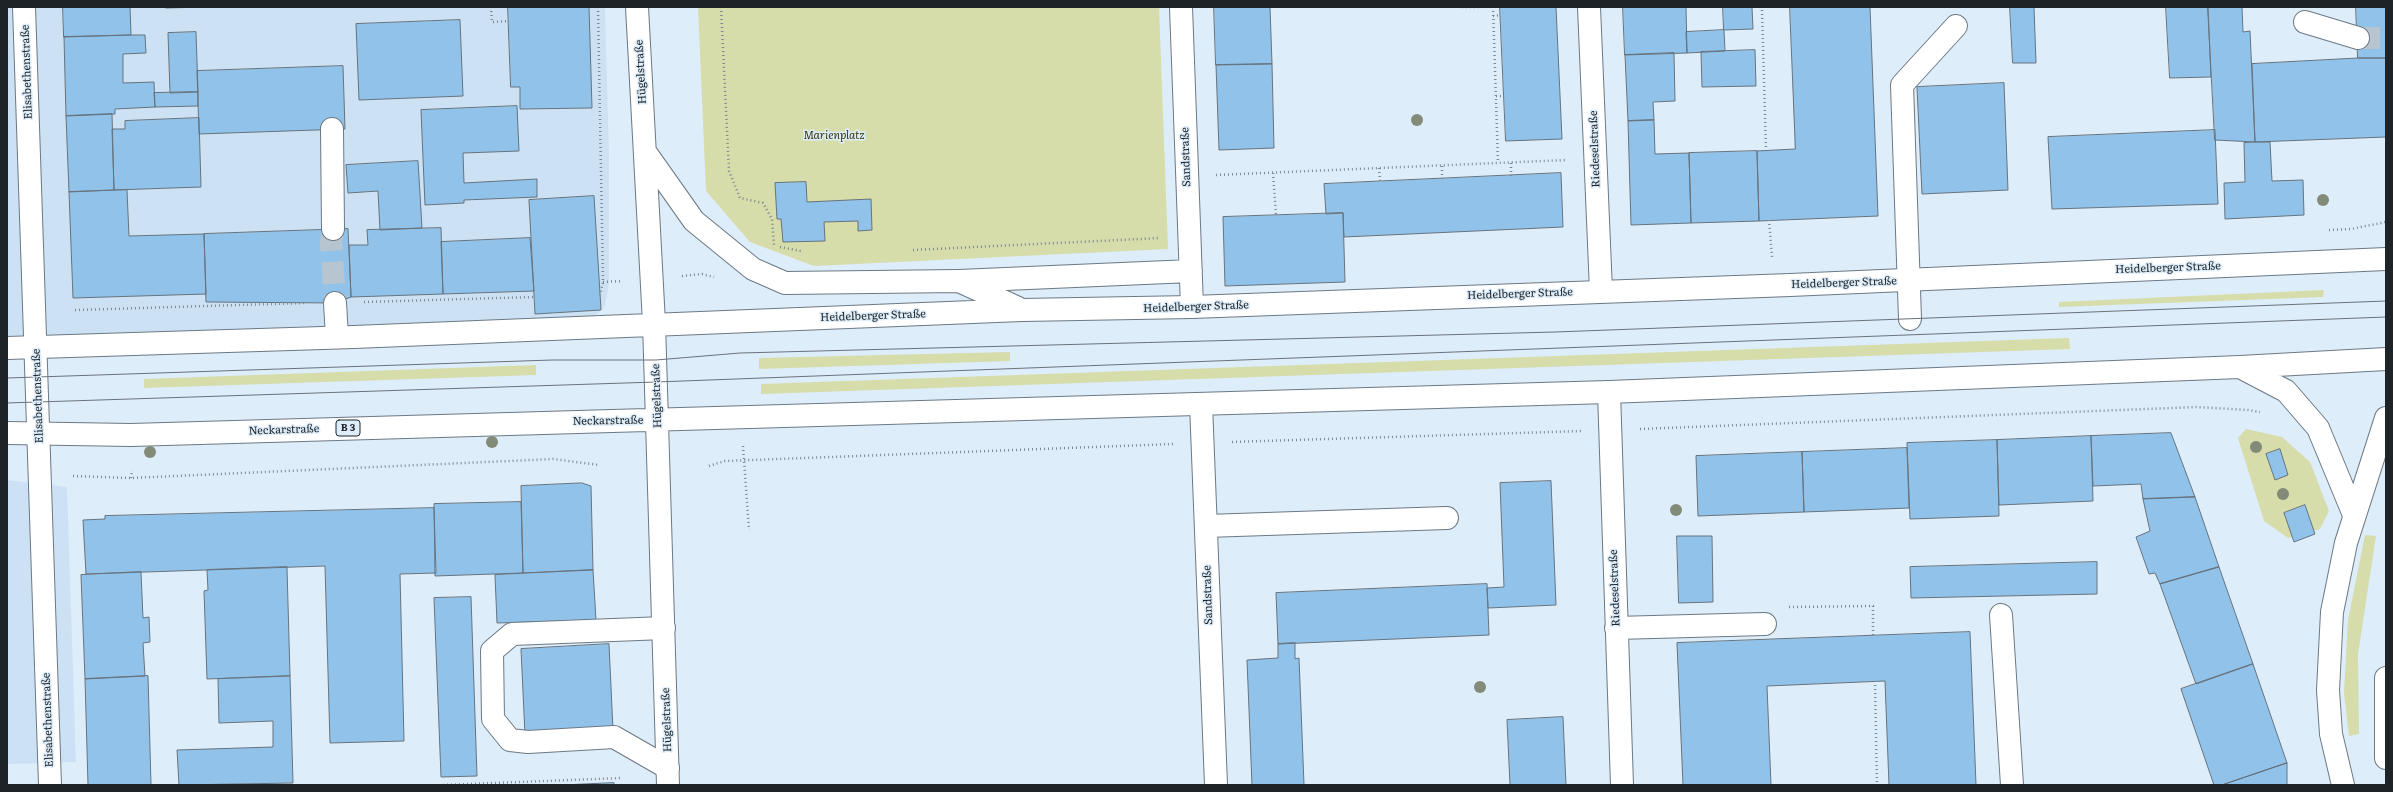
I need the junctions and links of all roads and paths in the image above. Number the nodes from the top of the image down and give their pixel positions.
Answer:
1 (24, 7) edge
2 (491, 7) edge
3 (598, 7) edge
4 (637, 7) edge
5 (721, 7) edge
6 (1181, 7) edge
7 (1462, 7) edge
8 (1479, 7) edge
9 (1493, 7) edge
10 (1589, 7) edge
11 (1762, 10) dead end
12 (1500, 15) dead end
13 (1493, 16) junction
14 (509, 21) dead end
15 (2305, 22) dead end
16 (1956, 26) dead end
17 (2358, 38) tunnel mouth
18 (1496, 96) junction
19 (1504, 96) dead end
20 (332, 130) dead end
21 (1766, 150) dead end
22 (646, 153) junction
23 (1569, 160) dead end
24 (1498, 163) junction
25 (1511, 163) junction
26 (1442, 166) junction
27 (1380, 168) junction
28 (1273, 173) junction
29 (1215, 176) dead end
30 (1511, 176) dead end
31 (1442, 179) dead end
32 (1380, 181) dead end
33 (326, 215) tunnel mouth
34 (1276, 215) dead end
35 (1769, 220) dead end
36 (1189, 237) junction
37 (910, 250) dead end
38 (806, 252) dead end
39 (2386, 259) edge
40 (1772, 260) dead end
41 (1191, 271) junction
42 (1909, 280) junction
43 (959, 281) junction
44 (603, 282) junction
45 (609, 282) dead end
46 (1601, 291) junction
47 (600, 295) dead end
48 (335, 302) tunnel mouth
49 (1192, 307) junction
50 (128, 308) dead end
51 (1022, 310) junction
52 (128, 314) dead end
53 (1910, 319) dead end
54 (654, 323) junction
55 (337, 337) junction
56 (36, 347) junction
57 (7, 348) edge
58 (2386, 359) edge
59 (2240, 367) junction
60 (1609, 392) junction
61 (1201, 404) junction
62 (2261, 413) dead end
63 (2386, 418) edge
64 (658, 420) junction
65 (1610, 430) junction
66 (7, 433) edge
67 (39, 434) junction
68 (743, 442) dead end
69 (1203, 443) junction
70 (744, 460) junction
71 (599, 465) dead end
72 (709, 466) dead end
73 (132, 470) dead end
74 (73, 476) dead end
75 (131, 478) junction
76 (2354, 515) junction
77 (1447, 518) dead end
78 (1206, 526) junction
79 (749, 530) dead end
80 (2002, 616) dead end
81 (1765, 624) dead end
82 (664, 628) junction
83 (1616, 628) junction
84 (2386, 678) edge
85 (1875, 681) dead end
86 (2386, 758) edge
87 (668, 777) edge
88 (622, 778) dead end
89 (50, 785) edge
90 (443, 785) edge
91 (1216, 785) edge
92 (1622, 785) edge
93 (1877, 785) edge
94 (2012, 785) edge
95 (2343, 785) edge

1 - 56 main road, Elisabethenstraße
2 - 14 path
3 - 44 path
4 - 22 main road, Hügelstraße
5 - 38 path
6 - 36 main road, Sandstraße
7 - 8 path
9 - 13 path
10 - 46 main road, Riedeselstraße
11 - 21 path
12 - 13 path
13 - 18 path
15 - 17 main road
16 - 42 main road
18 - 19 path
18 - 24 path
20 - 33 main road
22 - 43 main road
22 - 54 main road, Hügelstraße
23 - 25 path
24 - 25 path
24 - 26 path
25 - 30 path
26 - 27 path
26 - 31 path
27 - 28 path
27 - 32 path
28 - 29 path
28 - 34 path
35 - 40 path
36 - 37 path
36 - 41 main road, Sandstraße
39 - 42 main road, Heidelberger Straße
41 - 43 main road
41 - 49 main road, Sandstraße
42 - 46 main road, Heidelberger Straße
42 - 53 main road
43 - 51 main road
44 - 45 path
44 - 47 path
46 - 49 main road, Heidelberger Straße
48 - 55 main road
49 - 51 main road, Heidelberger Straße
50 - 52 path
51 - 54 main road, Heidelberger Straße
54 - 55 main road
54 - 64 main road, Hügelstraße
55 - 56 main road
56 - 57 main road
56 - 67 main road, Elisabethenstraße
58 - 59 main road, B 3
59 - 60 main road, B 3
59 - 76 main road
60 - 61 main road, B 3
60 - 65 main road, Riedeselstraße
61 - 64 main road, B 3
61 - 69 main road, Sandstraße
62 - 65 path
63 - 76 main road
64 - 67 main road, Neckarstraße / B 3
64 - 82 main road, Hügelstraße
65 - 69 path
65 - 83 main road, Riedeselstraße
66 - 67 main road, Neckarstraße / B 3
67 - 89 main road, Elisabethenstraße
68 - 70 path
69 - 70 path
69 - 78 main road, Sandstraße
70 - 72 path
70 - 79 path
71 - 75 path
73 - 75 path
74 - 75 path
76 - 95 main road
77 - 78 main road
78 - 91 main road, Sandstraße
80 - 94 main road
81 - 83 main road
82 - 87 main road, Hügelstraße
82 - 87 main road
83 - 92 main road, Riedeselstraße
84 - 86 main road
85 - 93 path
88 - 90 path

